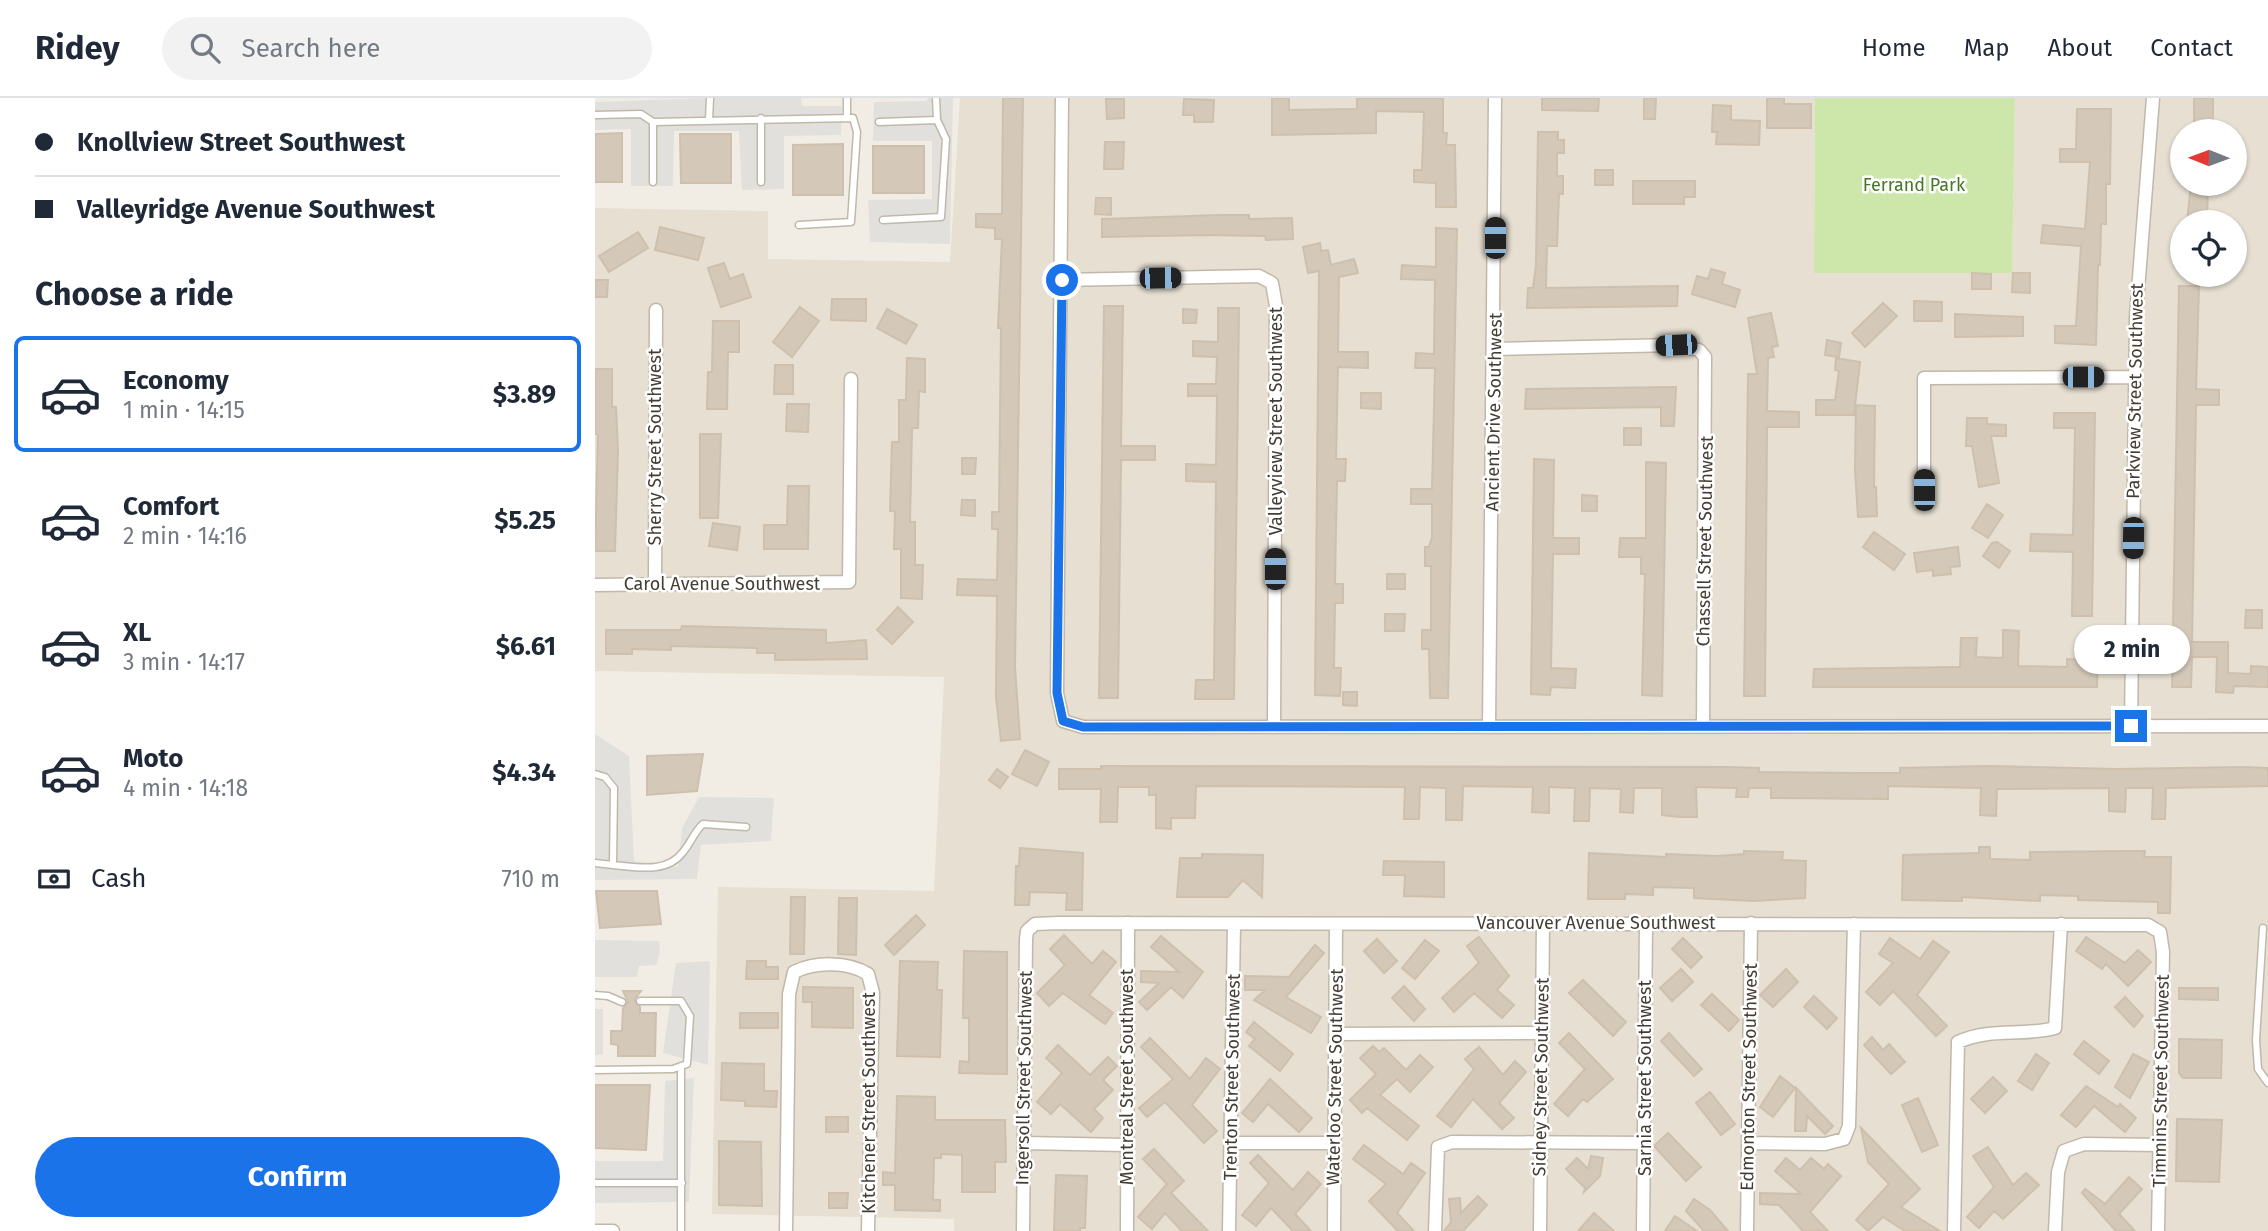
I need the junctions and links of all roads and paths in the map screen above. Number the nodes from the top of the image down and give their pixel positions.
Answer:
1 (710, 98) edge
2 (847, 98) edge
3 (936, 98) edge
4 (1062, 98) edge
5 (1495, 98) edge
6 (2153, 98) edge
7 (595, 115) edge
8 (847, 116) junction
9 (761, 118) junction
10 (709, 120) junction
11 (937, 120) junction
12 (653, 122) junction
13 (879, 122) dead end
14 (653, 182) dead end
15 (761, 182) dead end
16 (883, 220) dead end
17 (799, 225) dead end
18 (1062, 280) junction
19 (656, 310) dead end
20 (1495, 349) junction
21 (2135, 377) junction
22 (851, 379) dead end
23 (1924, 490) dead end
24 (595, 585) edge
25 (655, 585) junction
26 (1703, 726) junction
27 (2131, 726) junction
28 (2268, 726) edge
29 (1274, 727) junction
30 (1489, 727) junction
31 (595, 774) edge
32 (746, 827) dead end
33 (595, 863) edge
34 (613, 865) junction
35 (1128, 923) junction
36 (1543, 923) junction
37 (1751, 923) junction
38 (1234, 924) junction
39 (1336, 924) junction
40 (1854, 924) junction
41 (2061, 924) junction
42 (1646, 925) junction
43 (1031, 927) joint
44 (2263, 928) dead end
45 (2160, 932) joint
46 (595, 995) edge
47 (640, 1001) dead end
48 (622, 1002) dead end
49 (1542, 1033) junction
50 (1336, 1034) junction
51 (681, 1066) junction
52 (595, 1070) edge
53 (2268, 1083) edge
54 (1024, 1143) junction
55 (1231, 1143) junction
56 (1334, 1143) junction
57 (1540, 1143) junction
58 (1644, 1143) junction
59 (1749, 1143) junction
60 (1126, 1144) junction
61 (2160, 1144) junction
62 (595, 1183) edge
63 (682, 1183) junction
64 (595, 1231) edge
65 (613, 1231) edge
66 (681, 1231) edge
67 (786, 1231) edge
68 (868, 1231) edge
69 (1023, 1231) edge
70 (1127, 1231) edge
71 (1229, 1231) edge
72 (1334, 1231) edge
73 (1435, 1231) edge
74 (1540, 1231) edge
75 (1643, 1231) edge
76 (1747, 1231) edge
77 (1954, 1231) edge
78 (2055, 1231) edge
79 (2158, 1231) edge

1 - 10 lane
2 - 8 lane
3 - 11 lane
4 - 18 street
5 - 20 street, Ancient Drive Southwest
6 - 21 street, Parkview Street Southwest
7 - 12 lane
8 - 9 lane
8 - 17 lane
9 - 10 lane
9 - 15 lane
10 - 12 lane
11 - 13 lane
11 - 16 lane
12 - 14 lane
18 - 29 street
18 - 29 street, Valleyview Street Southwest
19 - 25 street, Sherry Street Southwest
20 - 26 street, Chassell Street Southwest
20 - 30 street, Ancient Drive Southwest
21 - 23 street
21 - 27 street, Parkview Street Southwest
22 - 25 street, Carol Avenue Southwest
24 - 25 street, Carol Avenue Southwest
26 - 27 street
26 - 30 street
27 - 28 street
29 - 30 street
31 - 34 lane
32 - 34 lane
33 - 34 lane
35 - 38 street, Vancouver Avenue Southwest
35 - 43 street, Vancouver Avenue Southwest
35 - 60 street, Montreal Street Southwest
36 - 39 street, Vancouver Avenue Southwest
36 - 42 street, Vancouver Avenue Southwest
36 - 49 street, Sidney Street Southwest
37 - 40 street, Vancouver Avenue Southwest
37 - 42 street, Vancouver Avenue Southwest
37 - 59 street, Edmonton Street Southwest
38 - 39 street, Vancouver Avenue Southwest
38 - 55 street, Trenton Street Southwest
39 - 50 street, Waterloo Street Southwest
40 - 41 street, Vancouver Avenue Southwest
40 - 59 street
41 - 45 street, Vancouver Avenue Southwest
41 - 77 street
42 - 58 street, Sarnia Street Southwest
43 - 54 street, Ingersoll Street Southwest
44 - 53 lane
45 - 61 street, Timmins Street Southwest
46 - 48 lane
47 - 51 lane
49 - 50 street
49 - 57 street, Sidney Street Southwest
50 - 56 street, Waterloo Street Southwest
51 - 52 lane
51 - 63 lane
54 - 60 street
54 - 69 street, Ingersoll Street Southwest
55 - 56 street
55 - 71 street, Trenton Street Southwest
56 - 72 street, Waterloo Street Southwest
57 - 58 street
57 - 73 street
57 - 74 street, Sidney Street Southwest
58 - 75 street, Sarnia Street Southwest
59 - 76 street, Edmonton Street Southwest
60 - 70 street, Montreal Street Southwest
61 - 78 street
61 - 79 street, Timmins Street Southwest
62 - 63 lane
63 - 66 lane
64 - 65 street
67 - 68 street, Kitchener Street Southwest

